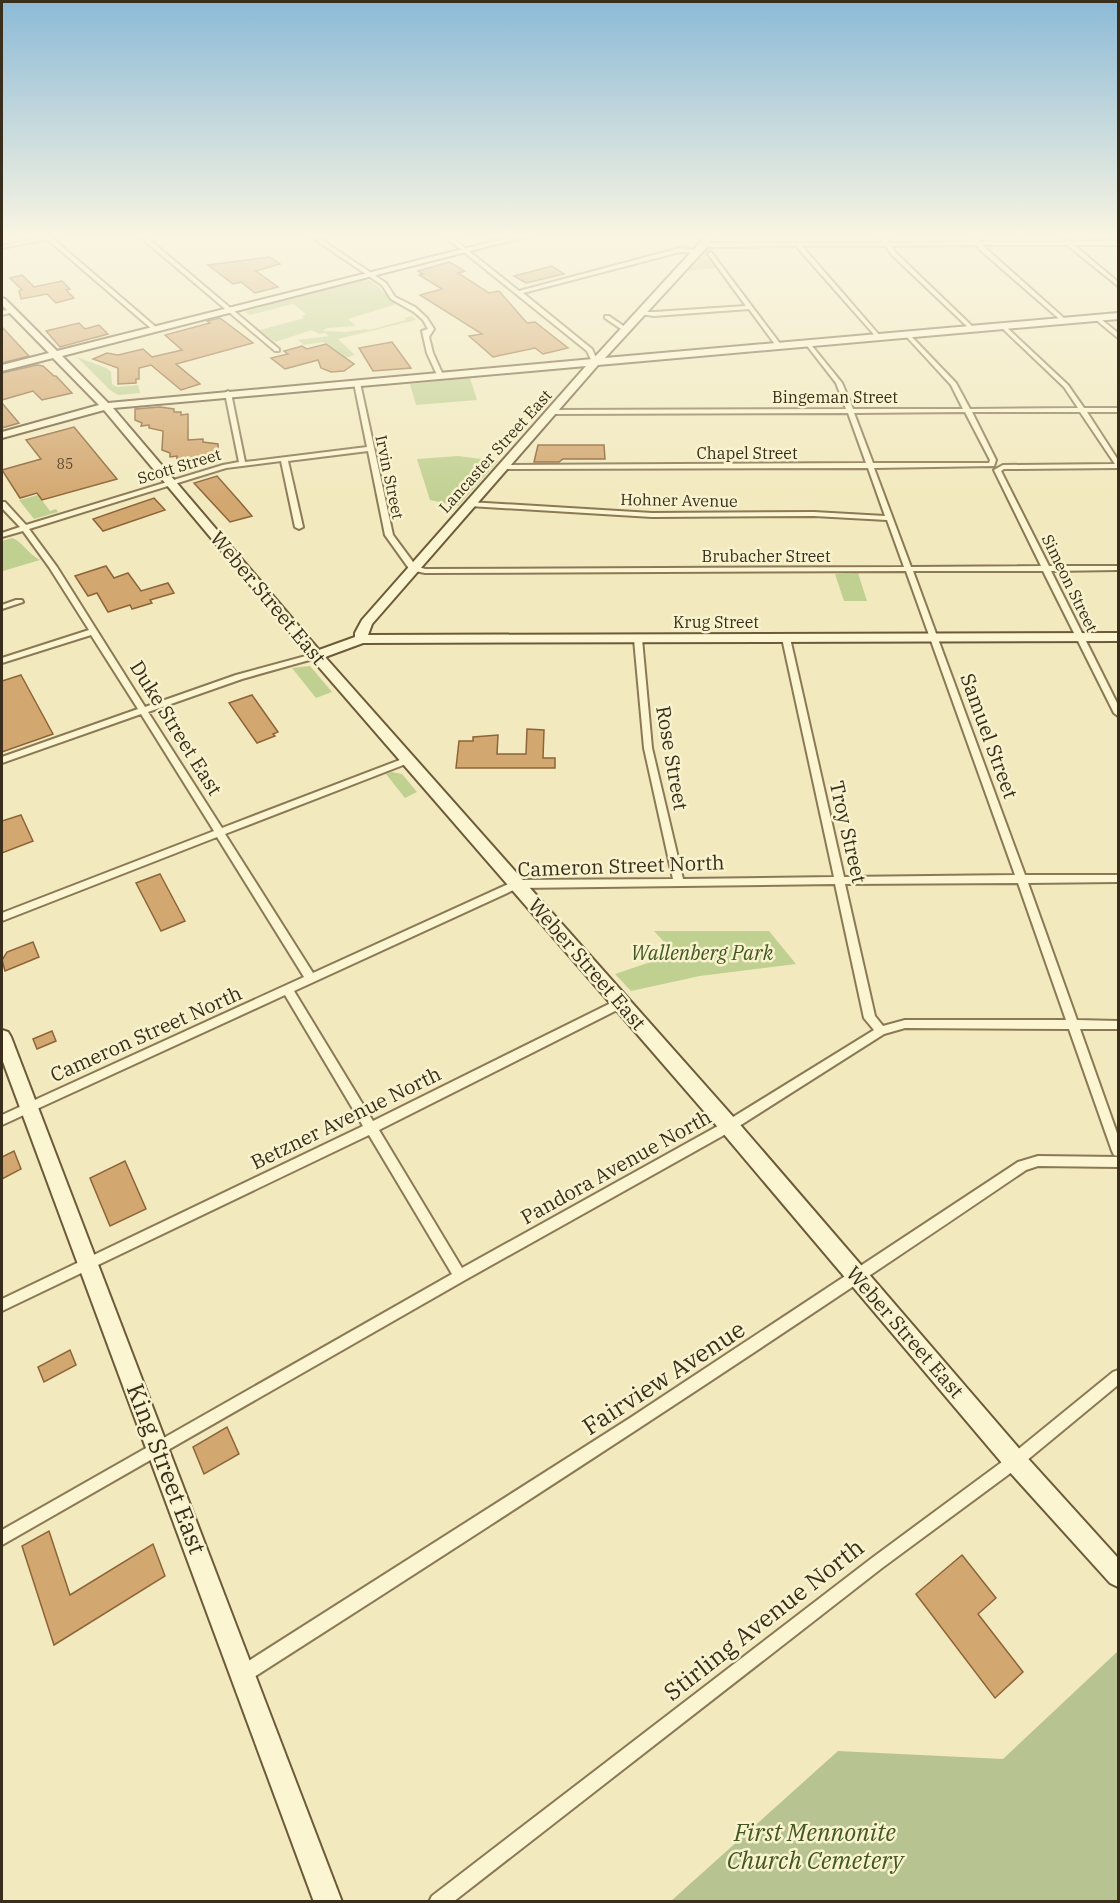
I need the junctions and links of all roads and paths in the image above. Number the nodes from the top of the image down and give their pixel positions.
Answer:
1 (21, 325) edge
2 (151, 325) edge
3 (173, 325) edge
4 (248, 325) edge
5 (429, 325) edge
6 (559, 325) edge
7 (618, 325) edge
8 (631, 325) edge
9 (763, 325) edge
10 (867, 325) edge
11 (968, 325) edge
12 (1018, 325) edge
13 (1105, 325) edge
14 (1003, 326) junction
15 (156, 329) junction
16 (972, 329) junction
17 (626, 330) junction
18 (908, 335) junction
19 (1119, 336) edge
20 (878, 337) junction
21 (808, 343) junction
22 (779, 346) junction
23 (609, 349) junction
24 (277, 350) dead end
25 (590, 350) junction
26 (55, 355) junction
27 (595, 362) junction
28 (2, 368) edge
29 (440, 375) junction
30 (357, 382) junction
31 (228, 393) junction
32 (106, 406) junction
33 (967, 410) junction
34 (1083, 410) junction
35 (1119, 410) edge
36 (850, 411) junction
37 (552, 412) junction
38 (2, 435) edge
39 (370, 449) junction
40 (284, 458) junction
41 (242, 462) junction
42 (1119, 465) edge
43 (870, 466) junction
44 (996, 466) junction
45 (502, 467) junction
46 (170, 482) junction
47 (2, 504) edge
48 (469, 504) junction
49 (890, 518) junction
50 (299, 526) dead end
51 (24, 528) junction
52 (2, 536) edge
53 (413, 568) junction
54 (1047, 568) junction
55 (1119, 568) edge
56 (908, 569) junction
57 (19, 602) dead end
58 (2, 608) edge
59 (92, 632) junction
60 (1080, 637) junction
61 (1119, 637) edge
62 (786, 638) junction
63 (933, 638) junction
64 (362, 639) junction
65 (638, 639) junction
66 (317, 655) junction
67 (2, 661) edge
68 (143, 711) junction
69 (1119, 713) edge
70 (2, 760) edge
71 (408, 760) junction
72 (219, 832) junction
73 (1119, 878) edge
74 (1022, 879) junction
75 (841, 880) junction
76 (679, 882) junction
77 (517, 884) junction
78 (2, 917) edge
79 (311, 979) junction
80 (288, 990) junction
81 (621, 1003) junction
82 (1074, 1025) junction
83 (1119, 1025) edge
84 (881, 1031) junction
85 (2, 1038) edge
86 (28, 1107) junction
87 (2, 1120) edge
88 (729, 1126) junction
89 (373, 1128) junction
90 (1119, 1151) edge
91 (1119, 1162) edge
92 (86, 1264) junction
93 (460, 1276) junction
94 (858, 1278) junction
95 (2, 1305) edge
96 (1119, 1377) edge
97 (158, 1448) junction
98 (1015, 1461) junction
99 (2, 1538) edge
100 (1119, 1575) edge
101 (244, 1673) junction
102 (328, 1902) edge
103 (438, 1902) edge

1 - 26 main road, Weber Street East
2 - 15 street
3 - 15 main road
4 - 24 street
5 - 29 street
6 - 25 street
7 - 17 street
8 - 17 main road, Lancaster Street East
9 - 22 street
10 - 20 street
11 - 16 street
12 - 14 main road
13 - 19 street
14 - 16 main road
14 - 34 street
15 - 26 main road
16 - 18 main road
17 - 23 main road, Lancaster Street East
18 - 20 main road
18 - 33 street, Simeon Street
20 - 21 main road
21 - 22 main road
21 - 36 street, Samuel Street
22 - 27 main road
23 - 25 main road
23 - 27 main road, Lancaster Street East
25 - 27 street
26 - 28 main road
26 - 32 main road, Weber Street East
27 - 29 main road
27 - 37 main road, Lancaster Street East
29 - 30 main road
30 - 31 main road
30 - 39 street, Irvin Street
31 - 32 main road
31 - 41 street
32 - 38 main road
32 - 46 main road, Weber Street East
33 - 34 street, Bingeman Street
33 - 36 street, Bingeman Street
33 - 44 street, Simeon Street
34 - 35 street, Bingeman Street
34 - 42 street
36 - 37 street, Bingeman Street
36 - 43 street, Samuel Street
37 - 45 main road, Lancaster Street East
39 - 40 street, Scott Street
39 - 53 street, Irvin Street
40 - 41 street, Scott Street
40 - 50 street
41 - 46 street, Scott Street
42 - 44 street, Chapel Street
43 - 44 street, Chapel Street
43 - 45 street, Chapel Street
43 - 49 street, Samuel Street
44 - 54 street, Simeon Street
45 - 48 main road, Lancaster Street East
46 - 51 street, Scott Street
46 - 66 main road, Weber Street East
47 - 51 street, Duke Street East
48 - 49 street, Hohner Avenue
48 - 53 main road, Lancaster Street East
49 - 56 street, Samuel Street
51 - 52 street, Scott Street
51 - 59 street, Duke Street East
53 - 56 street, Brubacher Street
53 - 64 main road, Lancaster Street East
54 - 55 street, Brubacher Street
54 - 56 street, Brubacher Street
54 - 60 street, Simeon Street
56 - 63 street, Samuel Street
57 - 58 street
59 - 67 street
59 - 68 street, Duke Street East
60 - 61 main road, Krug Street
60 - 63 main road, Krug Street
60 - 69 street, Simeon Street
62 - 63 main road, Krug Street
62 - 65 main road, Krug Street
62 - 75 street, Troy Street
63 - 74 street, Samuel Street
64 - 65 main road, Krug Street
64 - 66 main road, Krug Street
65 - 76 street, Rose Street
66 - 68 street
66 - 71 main road, Weber Street East
68 - 70 street
68 - 72 street, Duke Street East
71 - 72 street
71 - 77 main road, Weber Street East
72 - 78 street
72 - 79 street, Duke Street East
73 - 74 street, Cameron Street North
74 - 75 street, Cameron Street North
74 - 82 street, Samuel Street
75 - 76 street, Cameron Street North
75 - 84 street, Troy Street
76 - 77 street, Cameron Street North
77 - 79 street, Cameron Street North
77 - 81 main road, Weber Street East
79 - 80 street, Cameron Street North
80 - 86 street, Cameron Street North
80 - 89 street
81 - 88 main road, Weber Street East
81 - 89 street, Betzner Avenue North
82 - 83 street, Pandora Avenue North
82 - 84 street, Pandora Avenue North
82 - 90 street, Samuel Street
84 - 88 street, Pandora Avenue North
85 - 86 main road, King Street East
86 - 87 street, Cameron Street North
86 - 92 main road, King Street East
88 - 93 street, Pandora Avenue North
88 - 94 main road, Weber Street East
89 - 92 street, Betzner Avenue North
89 - 93 street
91 - 94 street, Fairview Avenue
92 - 95 street, Betzner Avenue North
92 - 97 main road, King Street East
93 - 97 street, Pandora Avenue North
94 - 98 main road, Weber Street East
94 - 101 street, Fairview Avenue
96 - 98 street, Stirling Avenue North
97 - 99 street, Pandora Avenue North
97 - 101 main road, King Street East
98 - 100 main road, Weber Street East
98 - 103 street, Stirling Avenue North
101 - 102 main road, King Street East

